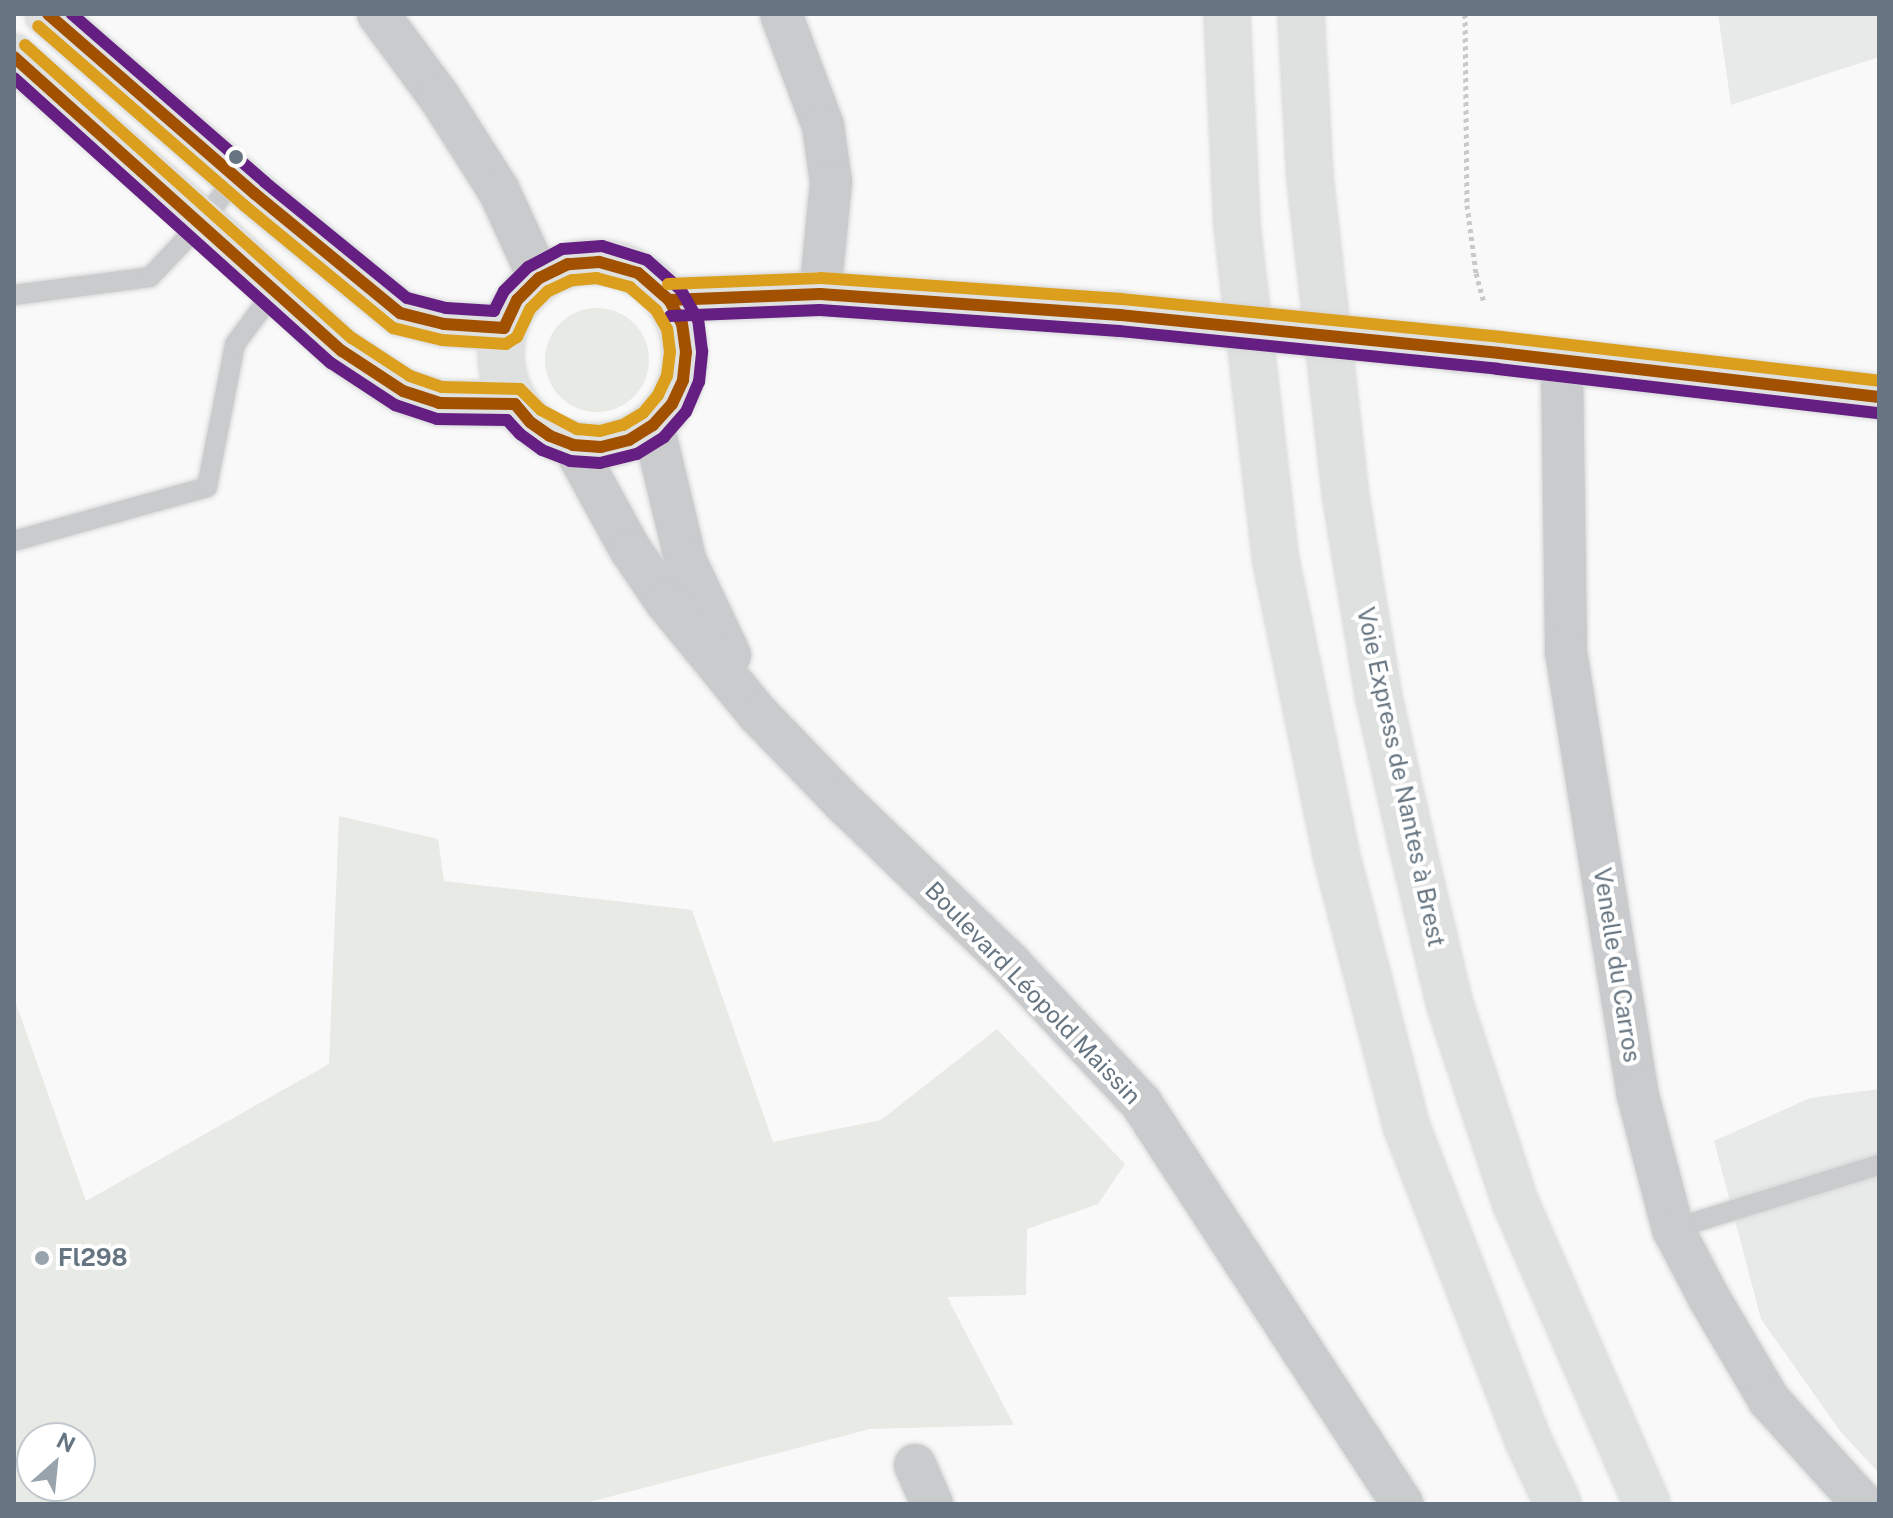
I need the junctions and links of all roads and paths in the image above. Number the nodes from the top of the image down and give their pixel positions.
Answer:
1 (48, 14) edge
2 (378, 14) edge
3 (781, 14) edge
4 (1227, 14) edge
5 (1301, 14) edge
6 (1316, 14) edge
7 (1465, 14) edge
8 (14, 57) edge
9 (236, 177) junction
10 (1310, 178) junction
11 (202, 222) junction
12 (539, 278) junction
13 (276, 289) junction
14 (820, 294) junction
15 (14, 295) edge
16 (669, 300) junction
17 (504, 328) junction
18 (1479, 351) junction
19 (1562, 362) junction
20 (1879, 397) edge
21 (515, 404) junction
22 (653, 425) junction
23 (573, 445) junction
24 (14, 541) edge
25 (758, 714) junction
26 (1879, 1165) edge
27 (1673, 1229) junction
28 (915, 1465) dead end
29 (932, 1504) edge
30 (1402, 1504) edge
31 (1558, 1504) edge
32 (1647, 1504) edge
33 (1863, 1504) edge

1 - 9 main road
2 - 12 street
3 - 14 street
4 - 31 main road
5 - 10 main road, Voie Express de Nantes à Brest
6 - 10 main road
7 - 18 path
8 - 11 main road
9 - 11 lane
9 - 17 main road
10 - 32 main road, Voie Express de Nantes à Brest
11 - 13 main road
11 - 15 lane
12 - 16 main road
12 - 17 main road
13 - 21 main road
13 - 24 lane
14 - 16 main road
14 - 18 main road, bridge
16 - 22 main road
17 - 21 main road
18 - 19 main road
19 - 20 main road
19 - 27 street, Venelle du Carros
21 - 23 main road
22 - 23 main road
22 - 25 street, Boulevard Léopold Maissin
23 - 25 street, Boulevard Léopold Maissin
25 - 30 street, Boulevard Léopold Maissin
26 - 27 lane
27 - 33 street, Venelle du Carros
28 - 29 street

